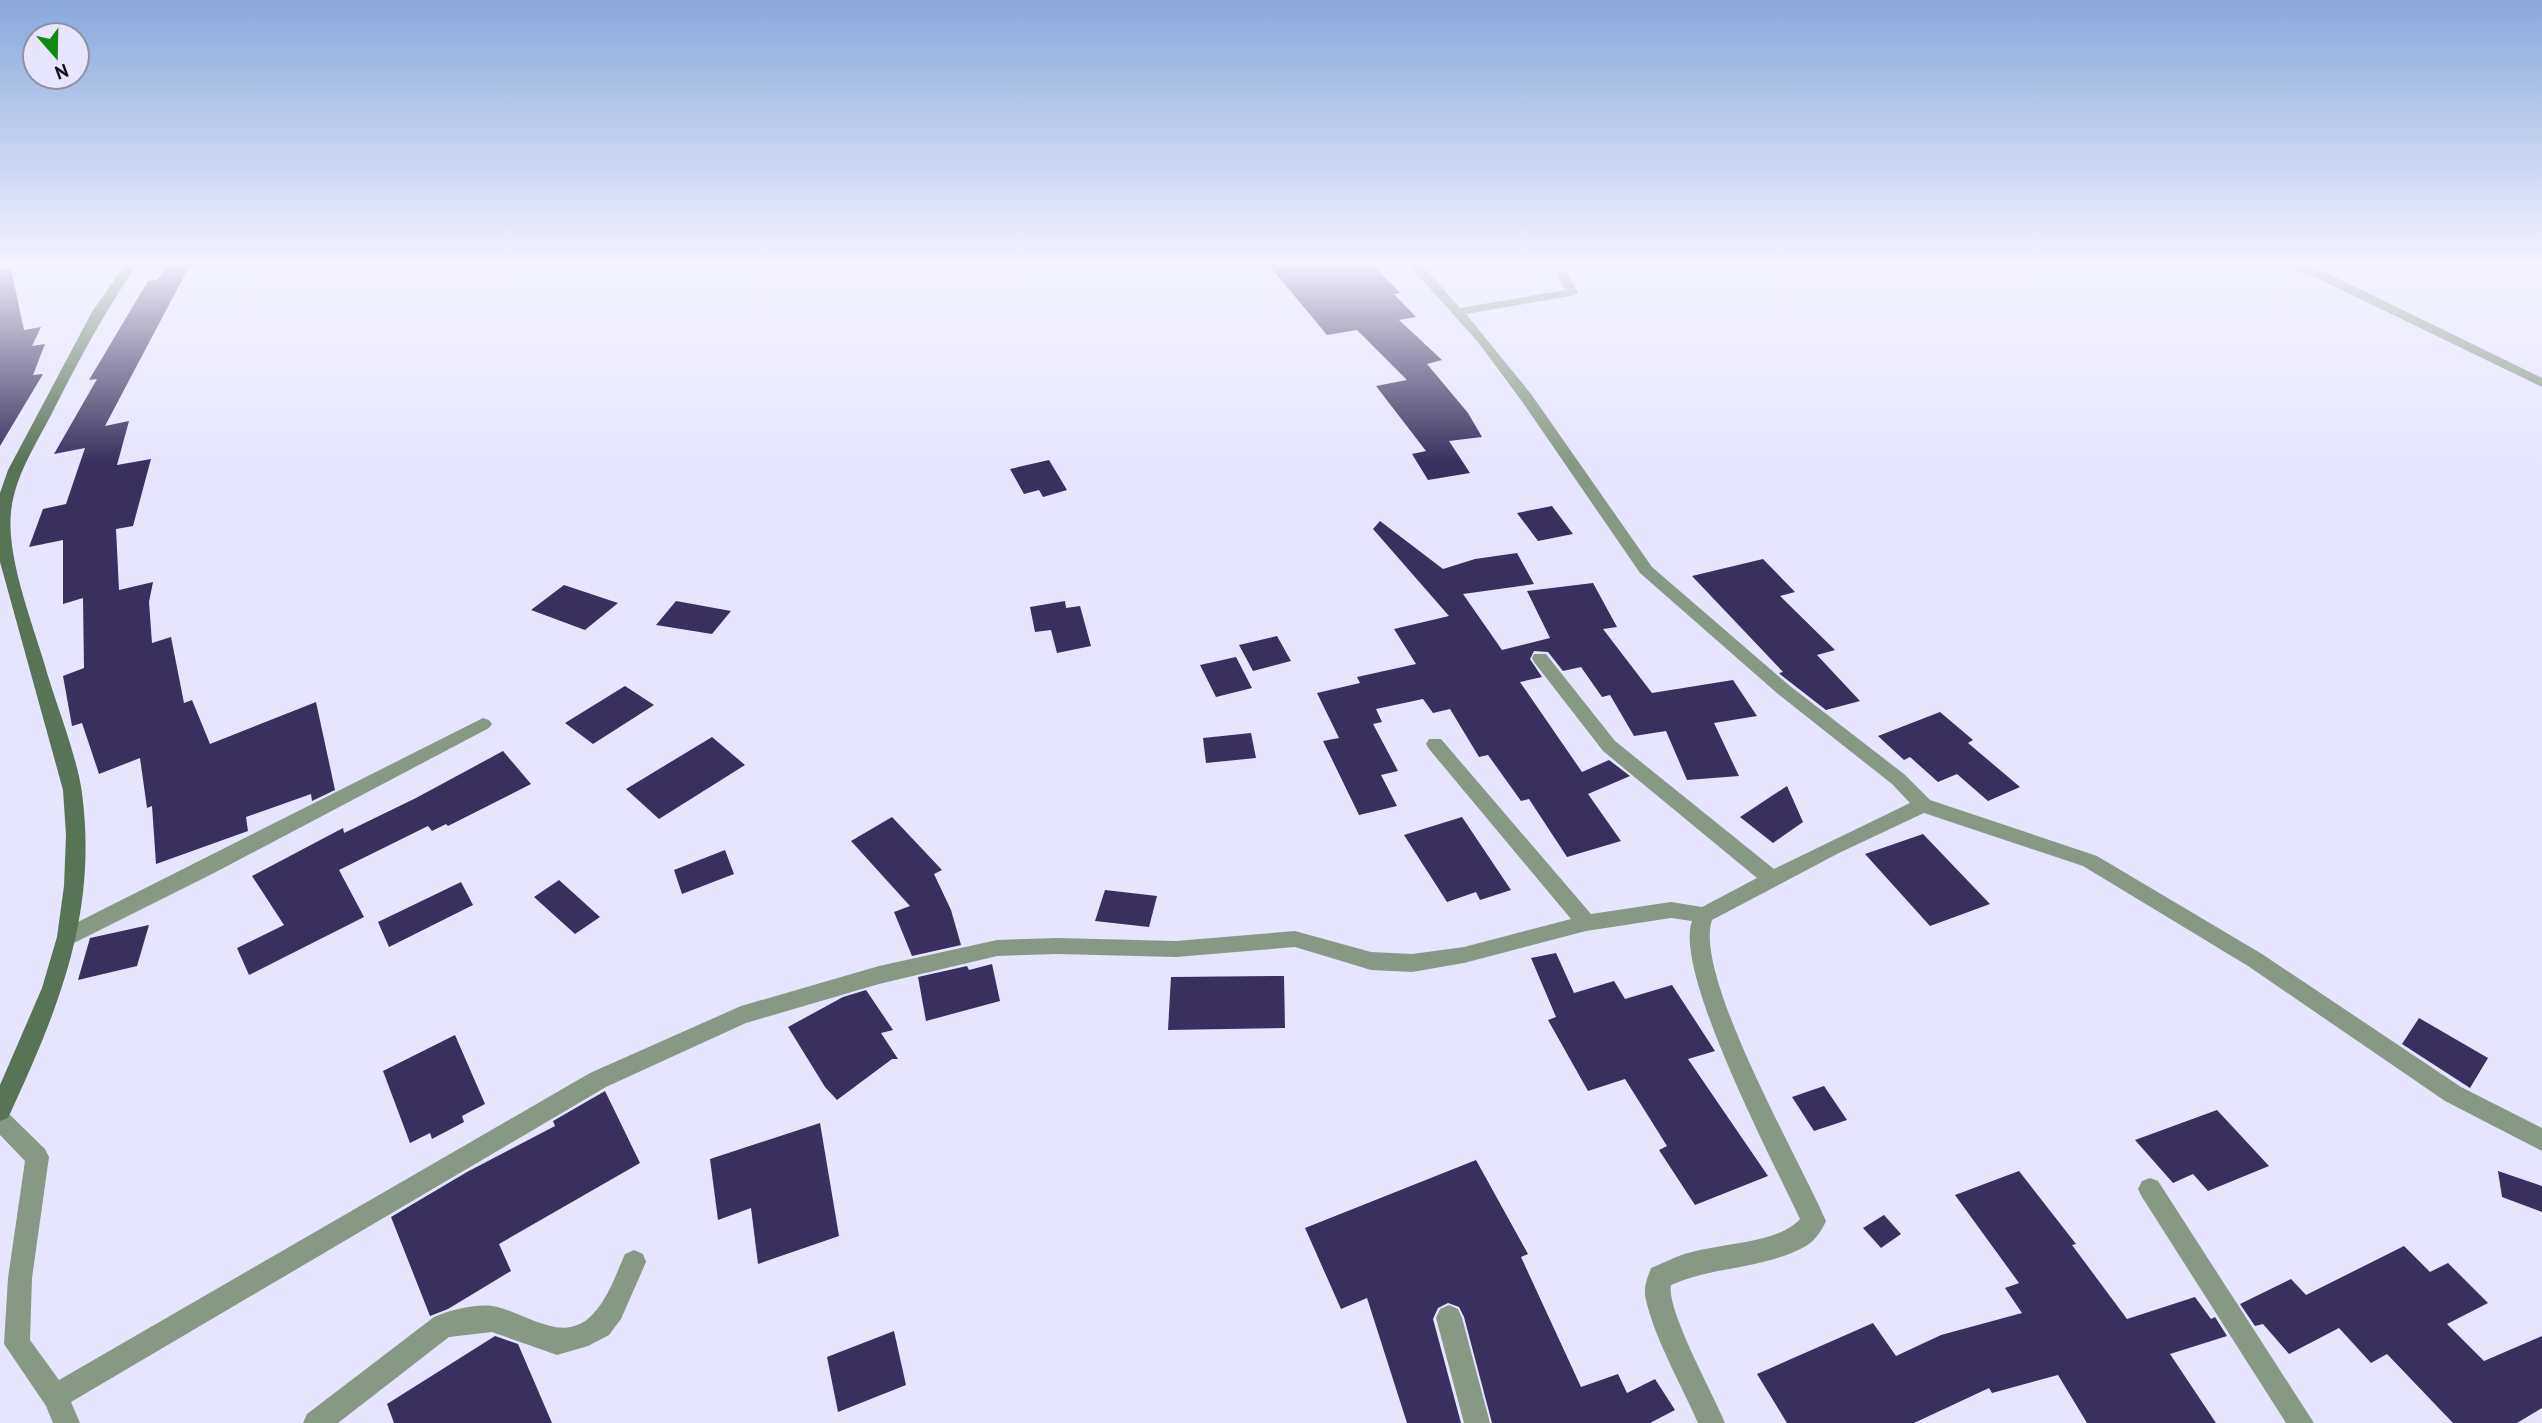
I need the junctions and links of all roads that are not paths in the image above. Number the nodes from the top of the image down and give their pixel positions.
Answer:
1 (89, 329) edge
2 (1473, 329) edge
3 (2432, 329) edge
4 (2542, 383) edge
5 (5, 569) edge
6 (1540, 658) dead end
7 (483, 724) dead end
8 (1435, 744) dead end
9 (1923, 805) junction
10 (1773, 880) junction
11 (1704, 915) junction
12 (1586, 923) junction
13 (67, 937) junction
14 (0, 1111) edge
15 (0, 1120) edge
16 (2542, 1140) edge
17 (2150, 1189) dead end
18 (634, 1262) dead end
19 (1449, 1318) dead end
20 (55, 1397) junction
21 (67, 1423) edge
22 (316, 1423) edge
23 (1476, 1423) edge
24 (1712, 1423) edge
25 (2301, 1423) edge

1 - 5 street
2 - 9 street
3 - 4 street
5 - 13 street
6 - 10 street
7 - 13 street
8 - 12 street
9 - 10 street
9 - 16 street
10 - 11 street
11 - 12 street
11 - 24 street
12 - 20 street
13 - 14 street
15 - 20 street
17 - 25 street
18 - 22 street
19 - 23 street
20 - 21 street

